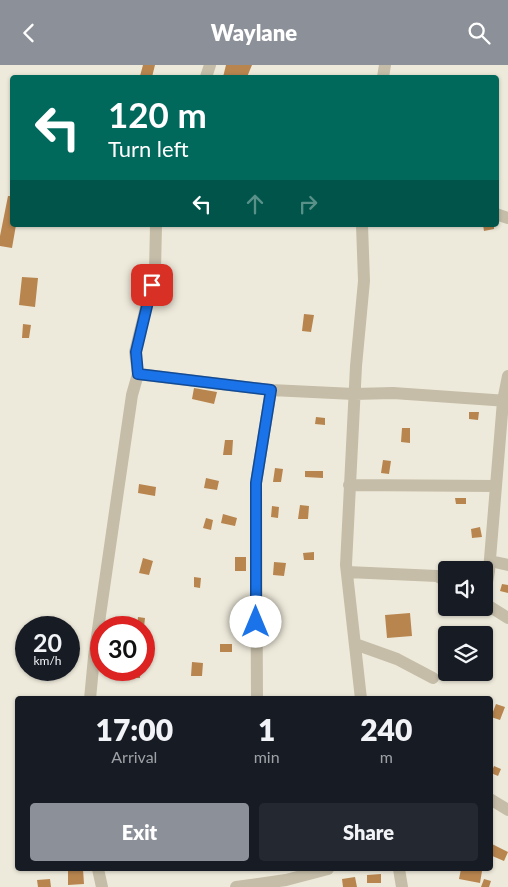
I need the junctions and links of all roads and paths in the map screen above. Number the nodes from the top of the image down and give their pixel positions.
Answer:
1 (156, 227) edge
2 (362, 227) edge
3 (138, 374) junction
4 (508, 376) edge
5 (271, 390) junction
6 (354, 394) junction
7 (505, 401) edge
8 (349, 485) junction
9 (496, 486) junction
10 (490, 561) edge
11 (493, 562) edge
12 (508, 565) edge
13 (347, 572) junction
14 (438, 577) edge
15 (493, 609) edge
16 (508, 618) edge
17 (355, 645) junction
18 (433, 678) dead end
19 (90, 696) edge
20 (257, 696) edge
21 (361, 696) edge
22 (493, 801) edge
23 (508, 811) edge
24 (98, 871) edge
25 (319, 871) edge
26 (399, 871) edge
27 (285, 879) edge
28 (102, 887) edge
29 (236, 887) edge
30 (402, 887) edge

1 - 3 street
2 - 6 street
3 - 5 street
3 - 19 street
4 - 7 street
5 - 6 street
5 - 20 street
6 - 7 street
6 - 8 street
7 - 9 street
8 - 9 street
8 - 13 street
9 - 10 street
11 - 12 street
13 - 14 street
13 - 17 street
15 - 16 street
17 - 18 street
17 - 21 street
22 - 23 street
24 - 28 street
25 - 27 street
26 - 30 street
27 - 29 street

